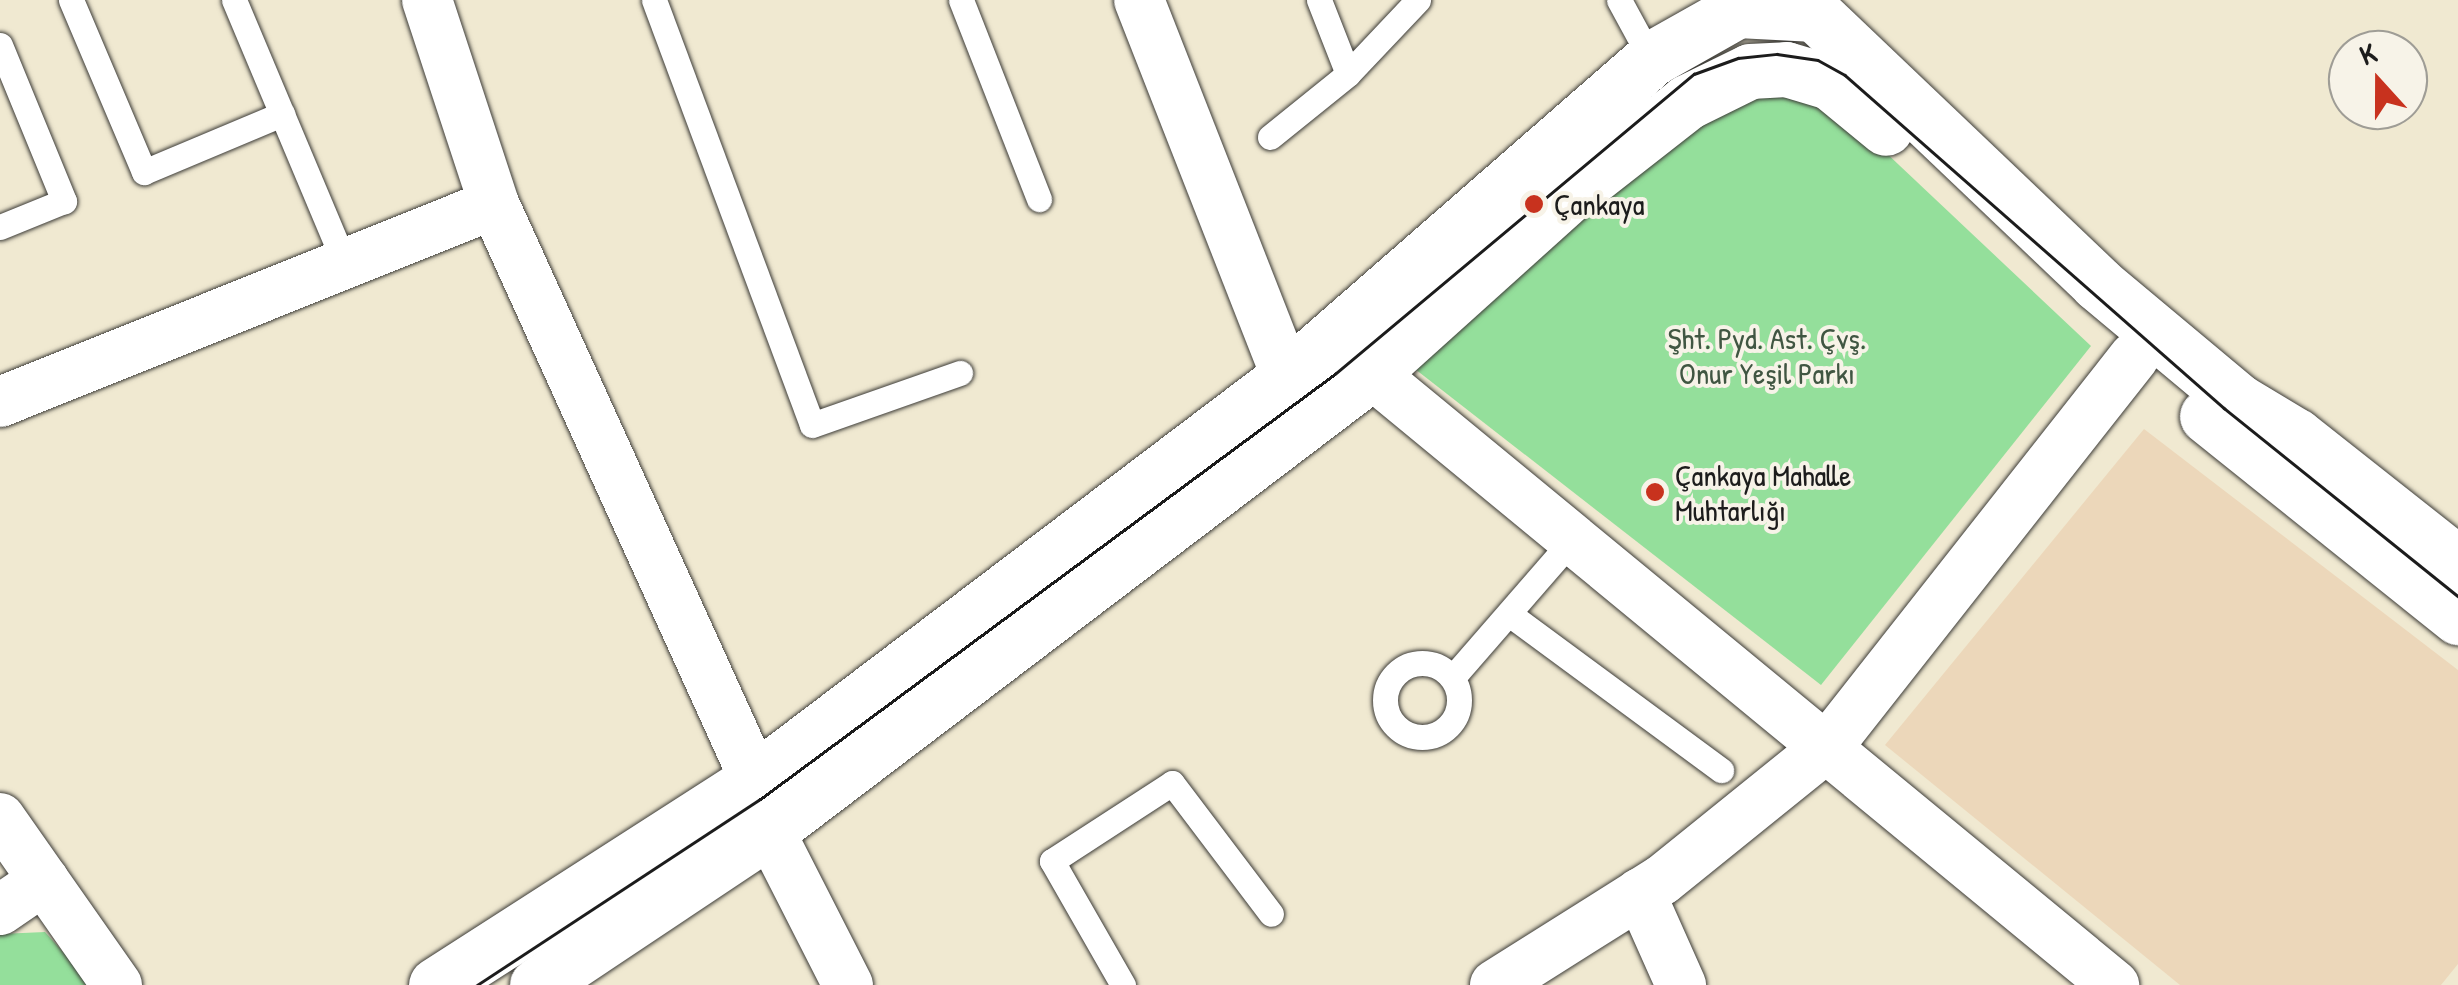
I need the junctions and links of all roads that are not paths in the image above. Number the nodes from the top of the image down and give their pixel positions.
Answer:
1 (71, 0) edge
2 (234, 0) edge
3 (427, 0) edge
4 (654, 0) edge
5 (962, 0) edge
6 (1140, 0) edge
7 (1318, 0) edge
8 (1418, 0) edge
9 (1619, 0) edge
10 (1779, 6) edge
11 (0, 45) edge
12 (1652, 59) junction
13 (1786, 69) junction
14 (1348, 74) junction
15 (282, 114) junction
16 (1270, 137) dead end
17 (1039, 199) dead end
18 (494, 204) junction
19 (0, 227) edge
20 (345, 264) junction
21 (2134, 358) junction
22 (960, 373) dead end
23 (1371, 373) junction
24 (1288, 377) junction
25 (3, 391) edge
26 (1574, 538) junction
27 (2458, 564) edge
28 (1512, 616) junction
29 (2458, 617) edge
30 (1453, 678) dead end
31 (1828, 746) junction
32 (1721, 770) dead end
33 (762, 805) junction
34 (0, 818) edge
35 (44, 880) junction
36 (1640, 893) junction
37 (0, 910) edge
38 (1271, 914) dead end
39 (117, 985) edge
40 (436, 985) edge
41 (537, 985) edge
42 (848, 985) edge
43 (1123, 985) edge
44 (1495, 985) edge
45 (1681, 985) edge
46 (2114, 985) edge

1 - 15 lane
2 - 15 lane
3 - 18 street
4 - 22 lane
5 - 17 lane
6 - 24 street
7 - 14 lane
8 - 14 lane
9 - 12 lane
10 - 12 main road
10 - 13 main road
10 - 27 main road
11 - 19 lane
12 - 24 main road
13 - 21 main road
13 - 23 main road
14 - 16 lane
15 - 20 lane
18 - 20 street
18 - 33 street
20 - 25 street
21 - 29 main road
21 - 31 street
23 - 24 street
23 - 26 street
23 - 33 main road
24 - 33 main road
26 - 28 lane
26 - 31 street
28 - 30 lane
28 - 32 lane
31 - 36 street
31 - 46 street
33 - 40 main road
33 - 41 main road
33 - 42 street
34 - 35 street
35 - 37 street
35 - 39 street
36 - 44 street
36 - 45 street
38 - 43 lane

